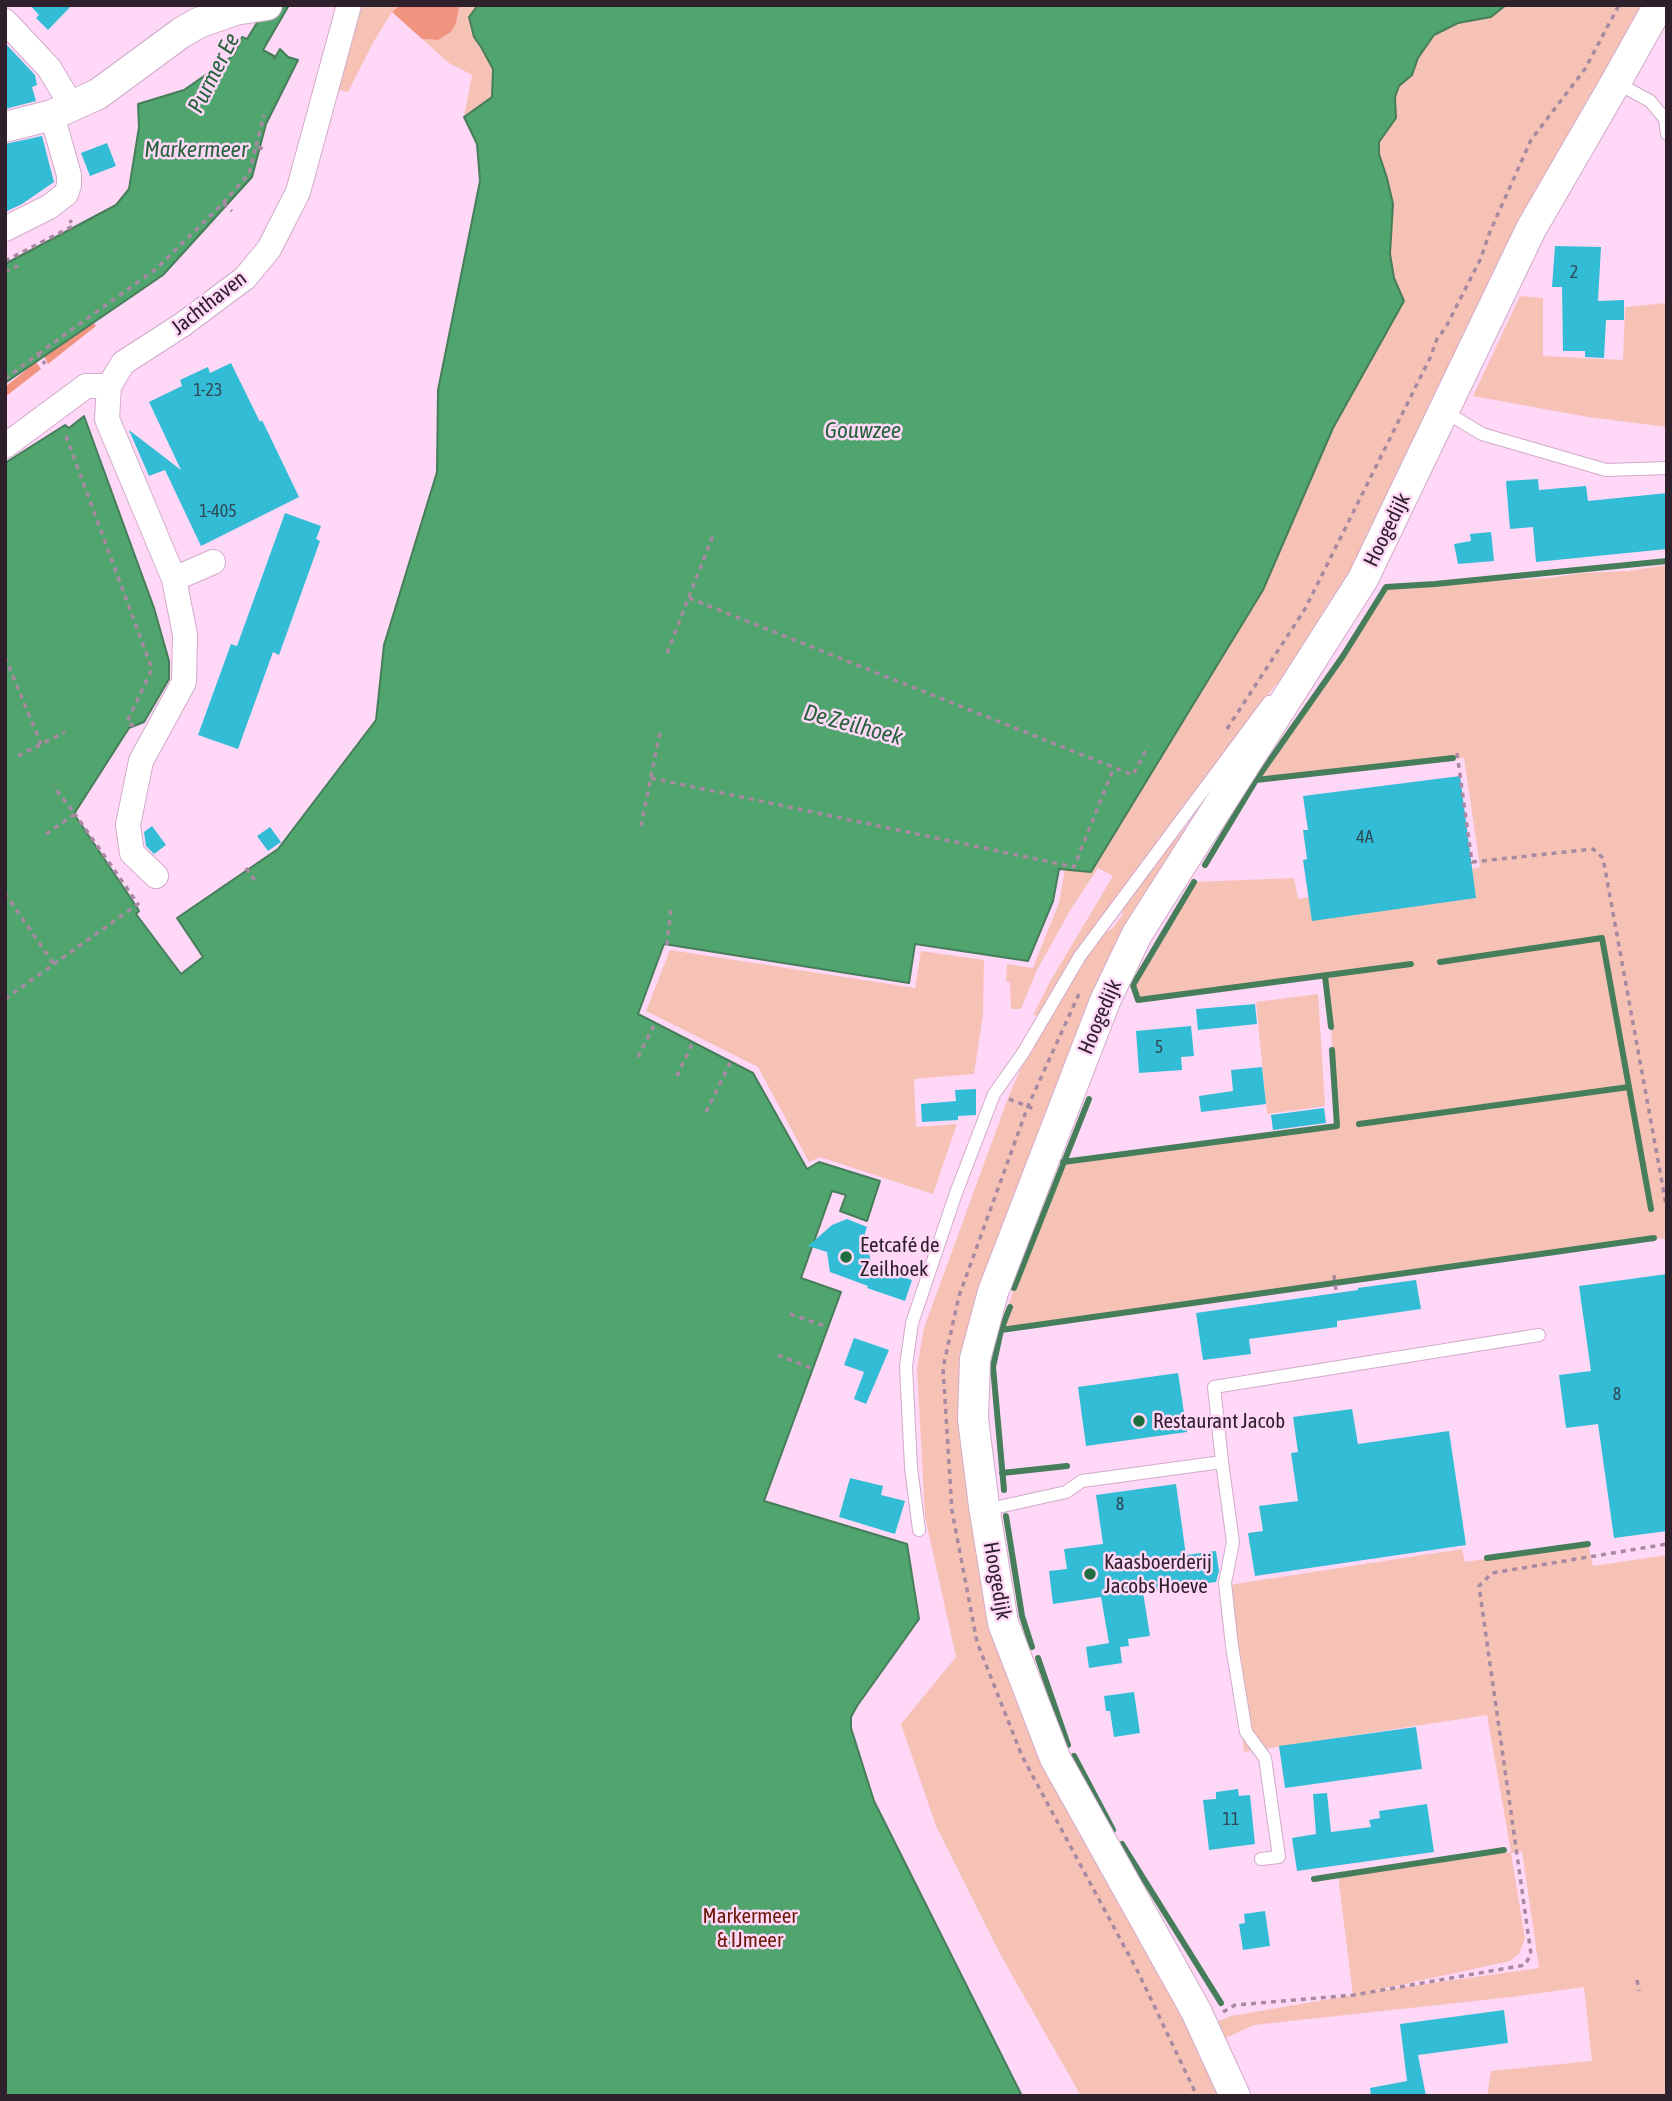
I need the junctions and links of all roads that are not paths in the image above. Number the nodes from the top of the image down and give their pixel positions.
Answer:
1 (267, 5) edge
2 (349, 5) edge
3 (1659, 5) edge
4 (244, 7) edge
5 (5, 21) edge
6 (1616, 82) junction
7 (62, 111) junction
8 (1666, 119) edge
9 (5, 127) edge
10 (1667, 134) edge
11 (5, 229) edge
12 (109, 386) junction
13 (1444, 411) junction
14 (5, 446) edge
15 (1667, 468) edge
16 (213, 562) dead end
17 (174, 579) junction
18 (1310, 664) junction
19 (156, 876) dead end
20 (1539, 1335) dead end
21 (1222, 1462) junction
22 (985, 1510) junction
23 (919, 1530) dead end
24 (1261, 1859) dead end
25 (1235, 2096) edge

1 - 4 street
2 - 12 street, Jachthaven
3 - 6 street, Hoogedijk
4 - 7 street
5 - 7 street
6 - 8 lane
6 - 13 street, Hoogedijk
7 - 9 street
7 - 11 street
8 - 10 lane
12 - 14 street
12 - 17 street
13 - 15 lane
13 - 18 street, Hoogedijk
16 - 17 street
17 - 19 street
18 - 22 street, Hoogedijk
18 - 23 lane
20 - 21 lane
21 - 22 lane
21 - 24 lane
22 - 25 street, Hoogedijk

